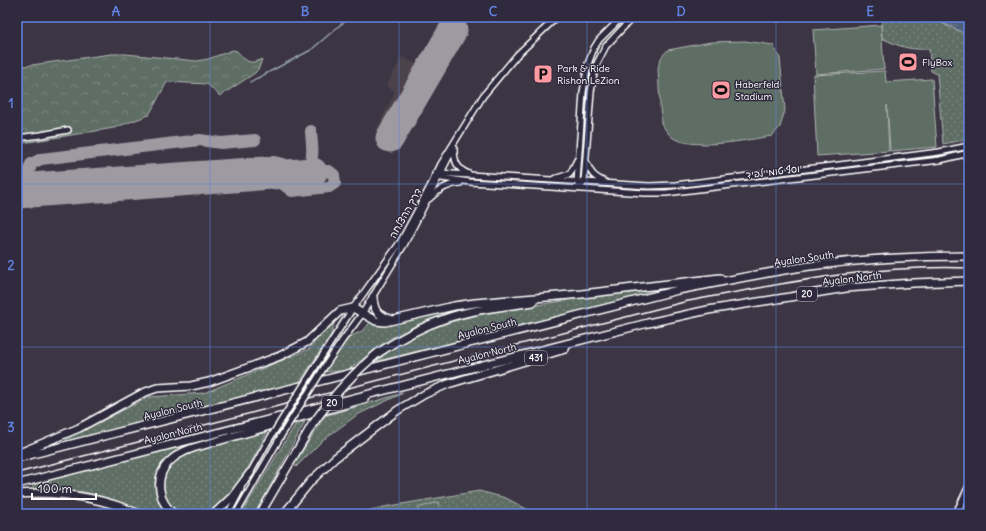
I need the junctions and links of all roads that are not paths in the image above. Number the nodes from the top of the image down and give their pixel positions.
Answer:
1 (557, 17) edge
2 (622, 17) edge
3 (633, 17) edge
4 (466, 123) junction
5 (68, 130) dead end
6 (17, 138) edge
7 (455, 145) junction
8 (969, 146) edge
9 (969, 153) edge
10 (579, 158) junction
11 (586, 160) junction
12 (438, 176) junction
13 (473, 176) junction
14 (550, 180) junction
15 (470, 182) junction
16 (577, 182) junction
17 (584, 182) junction
18 (610, 183) junction
19 (580, 189) junction
20 (426, 203) junction
21 (969, 256) edge
22 (754, 275) junction
23 (969, 281) edge
24 (582, 294) junction
25 (373, 297) junction
26 (353, 308) junction
27 (362, 314) junction
28 (393, 320) junction
29 (648, 323) junction
30 (424, 380) junction
31 (17, 454) edge
32 (17, 458) edge
33 (250, 473) junction
34 (17, 484) edge
35 (969, 487) edge
36 (17, 494) edge
37 (969, 507) edge
38 (140, 514) edge
39 (174, 514) edge
40 (214, 514) edge
41 (228, 514) edge
42 (236, 514) edge
43 (260, 514) edge
44 (284, 514) edge
45 (956, 514) edge
46 (966, 514) edge

1 - 4 street, דרך ההצלחה
2 - 10 street
3 - 11 street
4 - 7 street, דרך ההצלחה
4 - 12 street, דרך ההצלחה
5 - 6 street
7 - 12 street, דרך ההצלחה
7 - 13 street
8 - 18 street, יוסף טומי לפיד
9 - 19 street, יוסף טומי לפיד
10 - 14 street
10 - 16 street
11 - 17 street
11 - 18 street
12 - 13 street, יוסף טומי לפיד
12 - 15 street
12 - 20 street, דרך ההצלחה
12 - 26 street, דרך ההצלחה
13 - 14 street, יוסף טומי לפיד
14 - 16 street, יוסף טומי לפיד
15 - 19 street, יוסף טומי לפיד
15 - 20 street
16 - 17 street, יוסף טומי לפיד
16 - 19 street
17 - 18 street, יוסף טומי לפיד
17 - 19 street
20 - 25 street, דרך ההצלחה
21 - 22 highway, Ayalon South / 20
22 - 24 highway
22 - 32 highway, Ayalon South / 20
23 - 29 highway, Ayalon North / 20
24 - 28 highway
24 - 43 highway, bridge
25 - 27 street, דרך ההצלחה
25 - 28 highway
26 - 27 highway
26 - 31 highway
26 - 33 street, דרך ההצלחה, bridge
27 - 28 highway
27 - 42 street, דרך ההצלחה, bridge
29 - 30 highway, Ayalon North / 20
29 - 44 highway, 431
30 - 34 highway, Ayalon North / 20
30 - 39 highway
33 - 40 highway
33 - 41 street, דרך ההצלחה
35 - 45 main road
36 - 38 highway
37 - 46 main road

